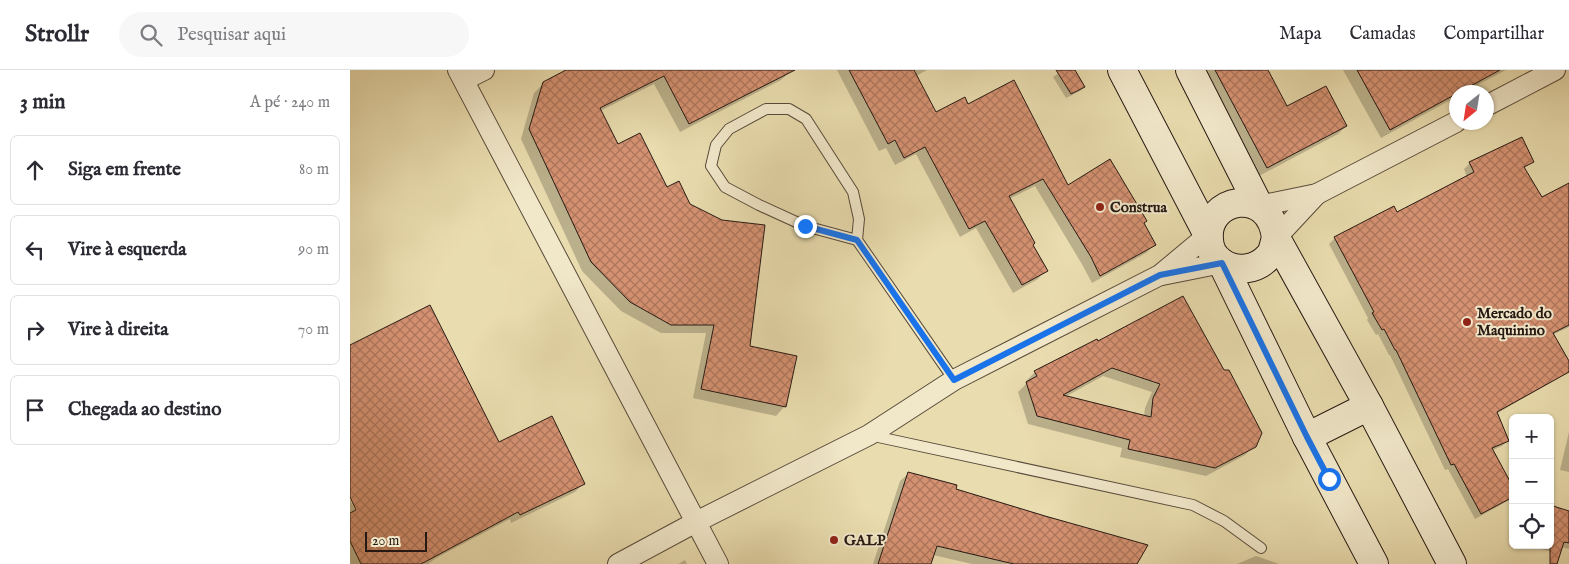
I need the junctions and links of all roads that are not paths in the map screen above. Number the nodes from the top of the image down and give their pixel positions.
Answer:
1 (484, 70) edge
2 (1122, 70) edge
3 (1190, 70) edge
4 (1555, 70) edge
5 (461, 75) edge
6 (1494, 102) edge
7 (1449, 126) edge
8 (1318, 194) junction
9 (1259, 206) junction
10 (1208, 235) junction
11 (1276, 238) junction
12 (857, 240) junction
13 (1222, 263) junction
14 (1160, 275) junction
15 (954, 380) junction
16 (1369, 406) junction
17 (869, 435) junction
18 (1307, 437) junction
19 (696, 522) junction
20 (1261, 548) dead end
21 (618, 564) edge
22 (718, 564) edge
23 (1374, 564) edge
24 (1452, 564) edge

1 - 5 street
2 - 10 street
3 - 9 street
4 - 6 street
5 - 19 street
7 - 8 street
8 - 9 street
8 - 11 street
9 - 10 street
9 - 11 street
10 - 13 street
10 - 14 street
11 - 13 street
11 - 16 street
12 - 12 lane
12 - 15 lane
13 - 14 street
13 - 18 street
14 - 15 street
15 - 17 street
16 - 18 street
16 - 24 street
17 - 19 street
17 - 20 lane
18 - 23 street
19 - 21 street
19 - 22 street

